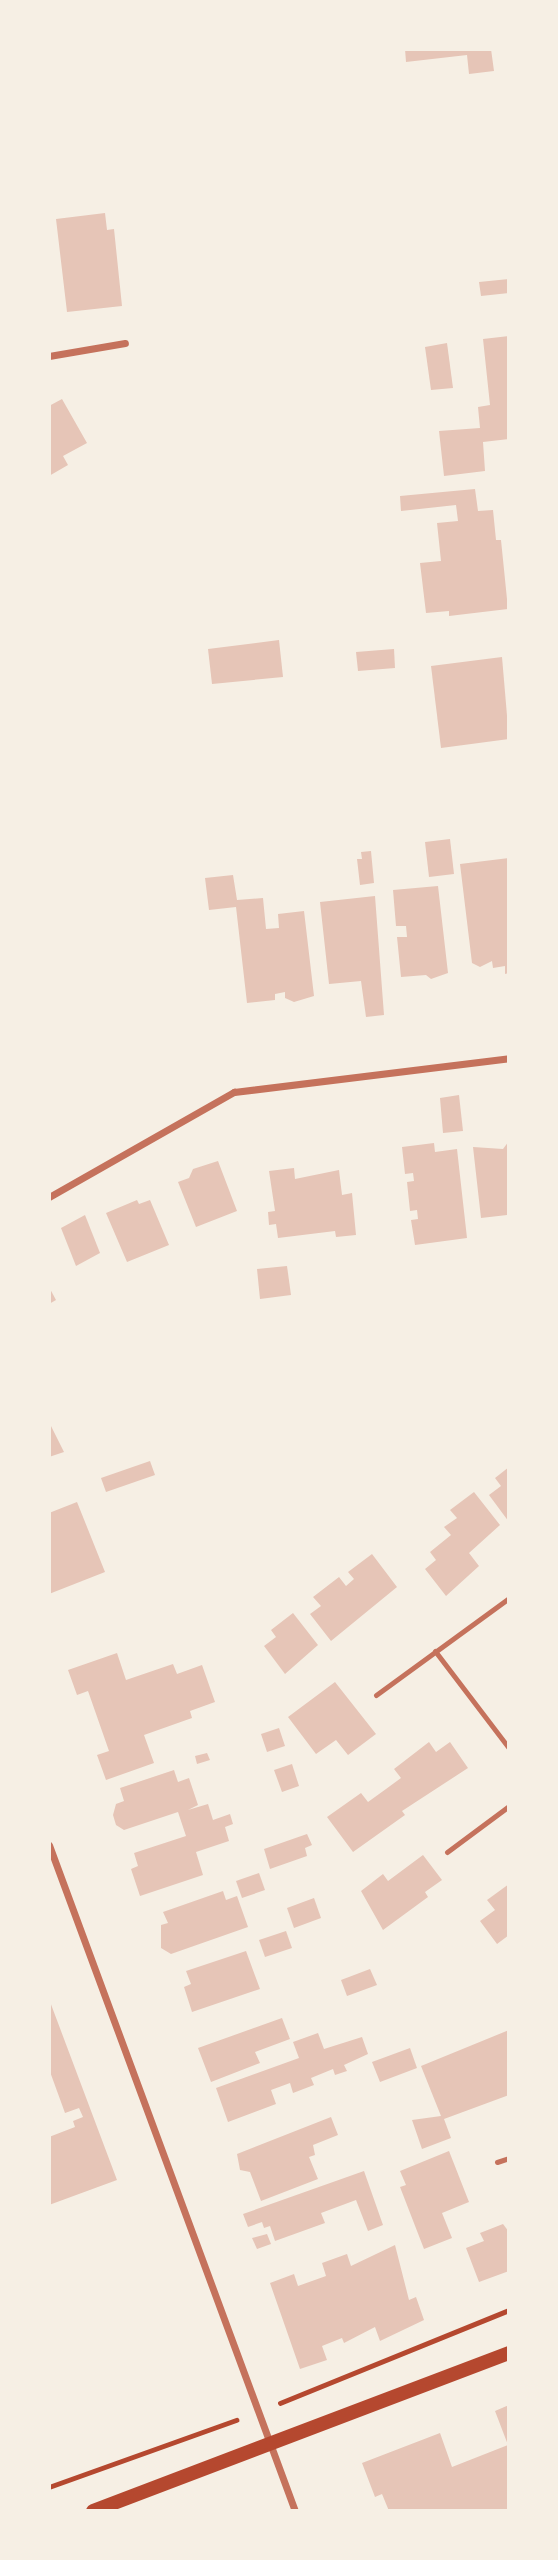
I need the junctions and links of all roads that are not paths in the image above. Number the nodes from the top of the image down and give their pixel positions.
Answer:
1 (125, 343) dead end
2 (49, 356) edge
3 (509, 1058) edge
4 (49, 1197) edge
5 (509, 1598) edge
6 (435, 1651) junction
7 (376, 1695) dead end
8 (509, 1748) edge
9 (509, 1806) edge
10 (49, 1845) edge
11 (447, 1852) dead end
12 (509, 2158) edge
13 (497, 2162) dead end
14 (509, 2353) edge
15 (270, 2445) junction
16 (93, 2511) edge
17 (295, 2511) edge

1 - 2 street
3 - 4 street
5 - 6 lane
6 - 7 lane
6 - 8 lane
9 - 11 lane
10 - 15 street
12 - 13 lane
14 - 15 main road
15 - 16 main road
15 - 17 street

